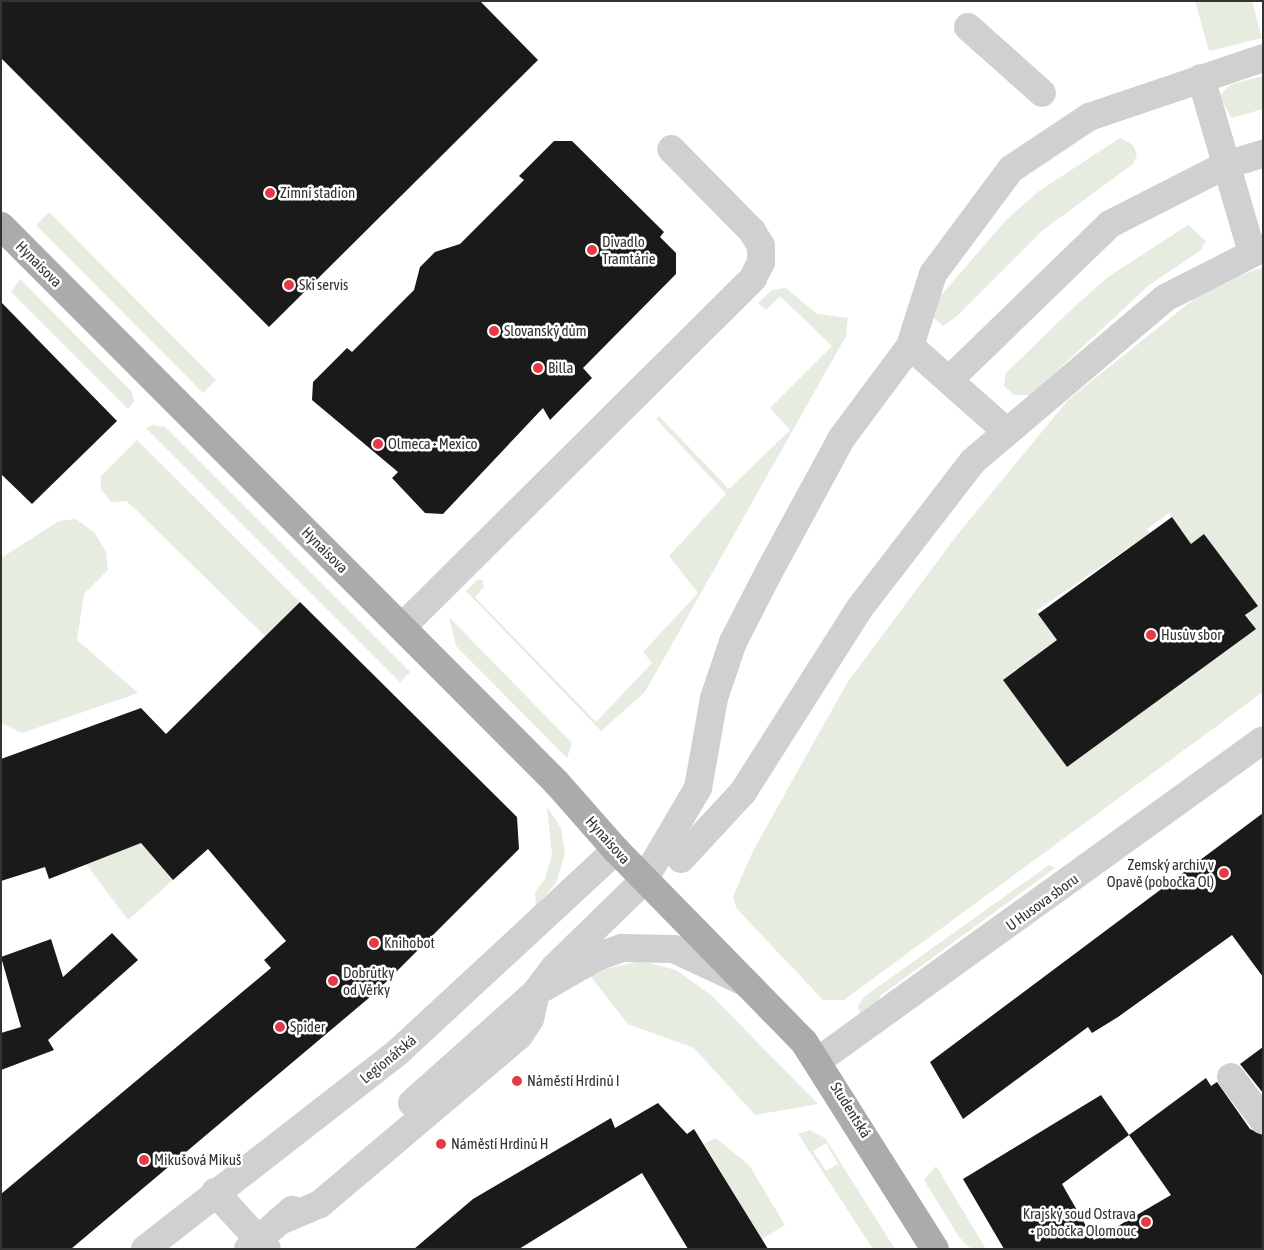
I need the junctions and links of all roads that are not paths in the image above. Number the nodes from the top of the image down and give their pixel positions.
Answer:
1 (968, 27) dead end
2 (1263, 58) edge
3 (1202, 78) junction
4 (1042, 93) dead end
5 (672, 149) dead end
6 (1263, 154) edge
7 (1226, 165) junction
8 (2, 229) edge
9 (1257, 250) edge
10 (910, 346) junction
11 (949, 380) junction
12 (1006, 430) junction
13 (402, 627) junction
14 (1263, 740) edge
15 (616, 850) junction
16 (680, 859) dead end
17 (644, 880) junction
18 (749, 986) junction
19 (536, 992) junction
20 (820, 1060) junction
21 (1231, 1078) dead end
22 (1263, 1120) edge
23 (215, 1192) junction
24 (258, 1246) edge
25 (146, 1249) edge
26 (935, 1249) edge

1 - 4 street
2 - 3 street
3 - 7 street
3 - 10 street
5 - 13 street
6 - 7 street
7 - 9 street
7 - 11 street
8 - 13 main road, Hynaisova
9 - 12 street
10 - 11 street
10 - 17 street
11 - 12 street
12 - 16 street
13 - 15 main road, Hynaisova
14 - 20 street, U Husova sboru
15 - 17 main road, Hynaisova
15 - 23 street, Legionářská
17 - 18 main road, Studentská
17 - 19 street
18 - 19 street, Studentská
18 - 20 main road, Studentská
19 - 24 street
20 - 26 main road, Studentská
21 - 22 street
23 - 24 street
23 - 25 street, Legionářská

